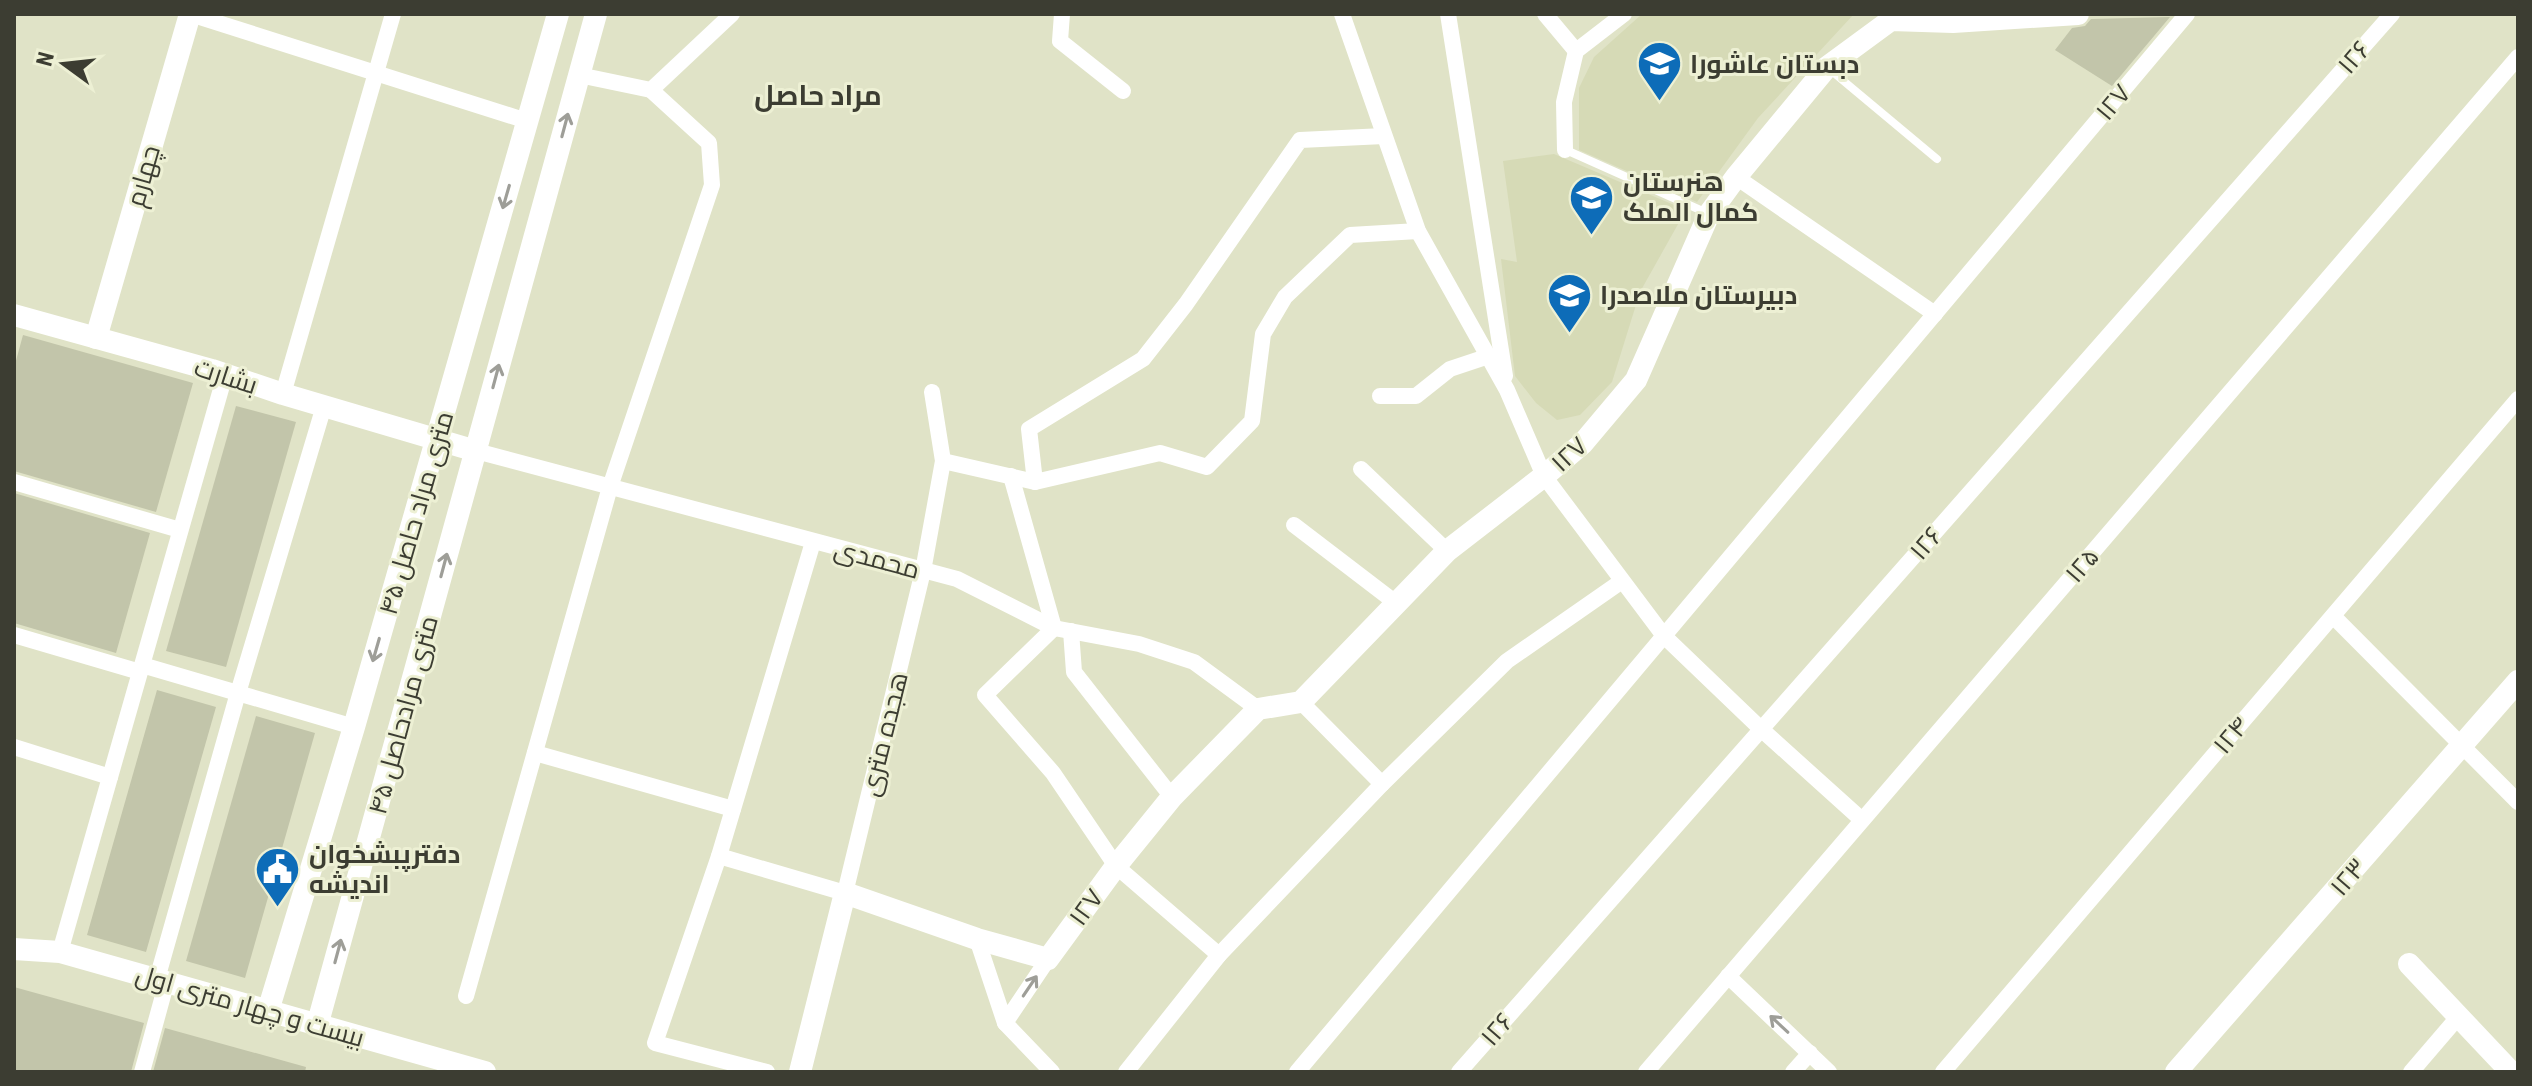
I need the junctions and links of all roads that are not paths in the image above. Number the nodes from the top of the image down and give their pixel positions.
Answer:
1 (190, 14) edge
2 (393, 14) edge
3 (558, 14) edge
4 (596, 14) edge
5 (732, 14) edge
6 (1062, 14) edge
7 (1342, 14) edge
8 (1448, 14) edge
9 (1545, 14) edge
10 (1624, 14) edge
11 (2078, 14) edge
12 (2187, 14) edge
13 (2392, 14) edge
14 (1888, 17) edge
15 (1957, 18) edge
16 (1576, 51) junction
17 (2518, 57) edge
18 (1827, 67) junction
19 (376, 73) junction
20 (579, 75) junction
21 (651, 90) junction
22 (1123, 91) dead end
23 (527, 121) junction
24 (1384, 136) junction
25 (1565, 150) joint
26 (1937, 159) dead end
27 (1736, 177) junction
28 (1709, 214) junction
29 (1418, 231) junction
30 (1935, 314) junction
31 (14, 315) edge
32 (96, 338) junction
33 (1489, 356) junction
34 (225, 375) junction
35 (1507, 390) junction
36 (932, 392) dead end
37 (283, 394) junction
38 (1380, 396) dead end
39 (2518, 399) edge
40 (324, 406) junction
41 (437, 440) junction
42 (476, 451) junction
43 (943, 461) junction
44 (1361, 469) dead end
45 (1011, 476) junction
46 (1544, 476) junction
47 (14, 482) edge
48 (1035, 482) junction
49 (610, 487) junction
50 (1294, 525) dead end
51 (180, 530) junction
52 (813, 542) junction
53 (1447, 551) junction
54 (923, 571) junction
55 (1622, 581) junction
56 (1396, 603) junction
57 (2333, 616) junction
58 (1054, 628) junction
59 (1071, 631) junction
60 (14, 635) edge
61 (1664, 636) junction
62 (141, 668) junction
63 (2518, 681) edge
64 (238, 693) junction
65 (1301, 702) junction
66 (1258, 709) junction
67 (354, 727) junction
68 (1761, 729) junction
69 (2463, 746) junction
70 (14, 747) edge
71 (535, 753) junction
72 (110, 777) junction
73 (1382, 784) junction
74 (1172, 797) junction
75 (2518, 802) edge
76 (733, 809) junction
77 (1862, 820) junction
78 (719, 856) junction
79 (1116, 866) junction
80 (845, 893) junction
81 (977, 939) junction
82 (60, 952) junction
83 (16, 955) edge
84 (1219, 955) junction
85 (1048, 959) junction
86 (2409, 964) dead end
87 (1728, 976) junction
88 (162, 980) junction
89 (466, 996) dead end
90 (268, 1011) junction
91 (2459, 1016) junction
92 (1005, 1023) junction
93 (317, 1026) junction
94 (1810, 1053) junction
95 (142, 1072) edge
96 (485, 1072) edge
97 (767, 1072) edge
98 (800, 1072) edge
99 (1052, 1072) edge
100 (1126, 1072) edge
101 (1297, 1072) edge
102 (1459, 1072) edge
103 (1646, 1072) edge
104 (1793, 1072) edge
105 (1829, 1072) edge
106 (1943, 1072) edge
107 (2176, 1072) edge
108 (2411, 1072) edge
109 (2511, 1072) edge

1 - 19 street
1 - 32 street, چهارم
2 - 19 street
3 - 23 street, ۴۵ متری مراد حاصل
4 - 20 street, ۴۵ متری مراد حاصل
5 - 21 street
6 - 22 street
7 - 24 street
8 - 35 street
9 - 16 street
10 - 16 street
11 - 15 street, ۱۲۷
12 - 30 street, ۱۲۷
13 - 68 street, ۱۲۶
14 - 15 street, ۱۲۷
14 - 18 street, ۱۲۷
16 - 25 street
17 - 77 street, ۱۲۵
18 - 26 lane
18 - 27 street, ۱۲۷
19 - 23 street
19 - 37 street
20 - 21 street
42 -> 20 street, ۴۵ متری مراد حاصل
21 - 49 street
23 -> 41 street, ۴۵ متری مراد حاصل
24 - 29 street
24 - 48 street
25 - 28 lane
27 - 28 street, ۱۲۷
27 - 30 street
28 - 46 street, ۱۲۷
29 - 33 street
29 - 48 street
30 - 61 street, ۱۲۷
31 - 32 street, بشارت
32 - 34 street, بشارت
33 - 35 street
33 - 38 street
34 - 37 street, بشارت
34 - 51 street
35 - 46 street
36 - 43 street, هجده متری
37 - 40 street, بشارت
39 - 57 street, ۱۲۴
40 - 41 street, بشارت
40 - 64 street
41 - 42 street, بشارت
41 -> 67 street, ۴۵ متری مراد حاصل
42 - 49 street, محمدی
93 -> 42 street, ۴۵ متری مرادحاصل
43 - 45 street
43 - 54 street, هجده متری
44 - 53 street
45 - 48 street
45 - 58 street
46 - 53 street, ۱۲۷
46 - 55 street
47 - 51 street
49 - 52 street, محمدی
49 - 71 street
50 - 56 street
51 - 62 street
52 - 54 street, محمدی
52 - 76 street
53 - 56 street, ۱۲۷
54 - 58 street, محمدی
54 - 80 street, هجده متری
55 - 61 street
55 - 73 street
56 - 65 street, ۱۲۷
57 - 69 street
57 - 106 street, ۱۲۴
58 - 59 street, محمدی
58 - 79 street
59 - 66 street, محمدی
59 - 74 street
60 - 62 street
61 - 68 street
61 - 101 street, ۱۲۷
62 - 64 street
62 - 72 street
63 - 69 street, ۱۲۳
64 - 67 street
64 - 88 street
65 - 66 street
65 - 73 street
66 - 74 street, ۱۲۷
67 - 90 street, ۴۵ متری مراد حاصل
68 - 77 street
68 - 102 street, ۱۲۶
69 - 75 street
69 - 107 street, ۱۲۳
70 - 72 street
71 - 76 street
71 - 89 street
72 - 82 street
73 - 84 street
74 - 79 street, ۱۲۷
76 - 78 street
77 - 87 street, ۱۲۵
78 - 80 street
78 - 97 street
79 - 84 street
79 - 85 street, ۱۲۷
80 - 81 street
80 - 98 street, هجده متری
81 - 85 street
81 - 92 street
82 - 83 street, بیست و چهار متری اول
82 - 88 street, بیست و چهار متری اول
84 - 100 street
92 -> 85 street
86 - 91 street
94 -> 87 street
87 - 103 street, ۱۲۵
88 - 90 street, بیست و چهار متری اول
88 - 95 street
90 - 93 street, بیست و چهار متری اول
91 - 108 street
91 - 109 street
92 - 99 street
93 - 96 street, بیست و چهار متری اول
94 - 104 street
94 - 105 street

